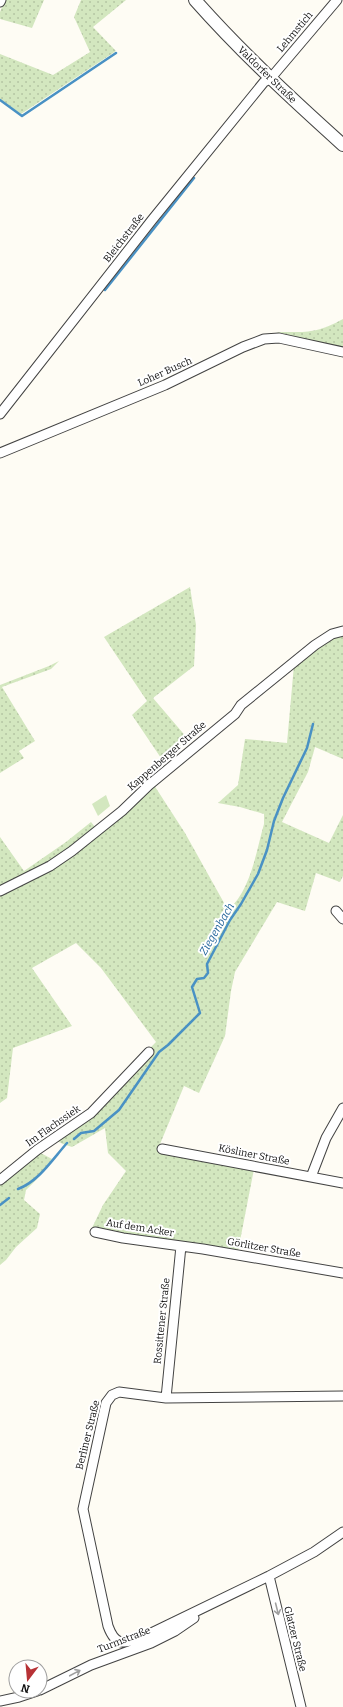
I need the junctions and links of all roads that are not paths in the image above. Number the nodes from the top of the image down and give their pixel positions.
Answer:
1 (195, 0) edge
2 (337, 0) edge
3 (270, 79) junction
4 (343, 146) edge
5 (343, 352) edge
6 (0, 414) edge
7 (0, 454) edge
8 (343, 631) edge
9 (0, 891) edge
10 (336, 911) dead end
11 (343, 919) edge
12 (149, 1052) dead end
13 (343, 1108) edge
14 (162, 1149) dead end
15 (311, 1177) junction
16 (0, 1180) edge
17 (343, 1183) edge
18 (95, 1232) dead end
19 (181, 1246) junction
20 (343, 1273) edge
21 (343, 1396) edge
22 (166, 1398) junction
23 (343, 1532) edge
24 (269, 1576) junction
25 (211, 1603) junction
26 (114, 1638) joint
27 (48, 1686) edge
28 (301, 1707) edge

1 - 3 street, Valdorfer Straße
2 - 3 street, Lehmstich
3 - 4 street, Valdorfer Straße
3 - 6 street, Bleichstraße
5 - 7 street, Loher Busch
8 - 9 street, Kappenberger Straße
10 - 11 street
12 - 16 street, Im Flachssiek
13 - 15 street
14 - 15 street, Kösliner Straße
15 - 17 street, Kösliner Straße
18 - 19 street, Auf dem Acker
19 - 20 street, Görlitzer Straße
19 - 22 street, Rossittener Straße
21 - 22 street, Berliner Straße
22 - 26 street, Berliner Straße
23 - 24 street, Turmstraße
24 - 25 street, Turmstraße
24 -> 28 street, Glatzer Straße
25 - 26 street, Turmstraße
27 -> 25 street, Turmstraße

